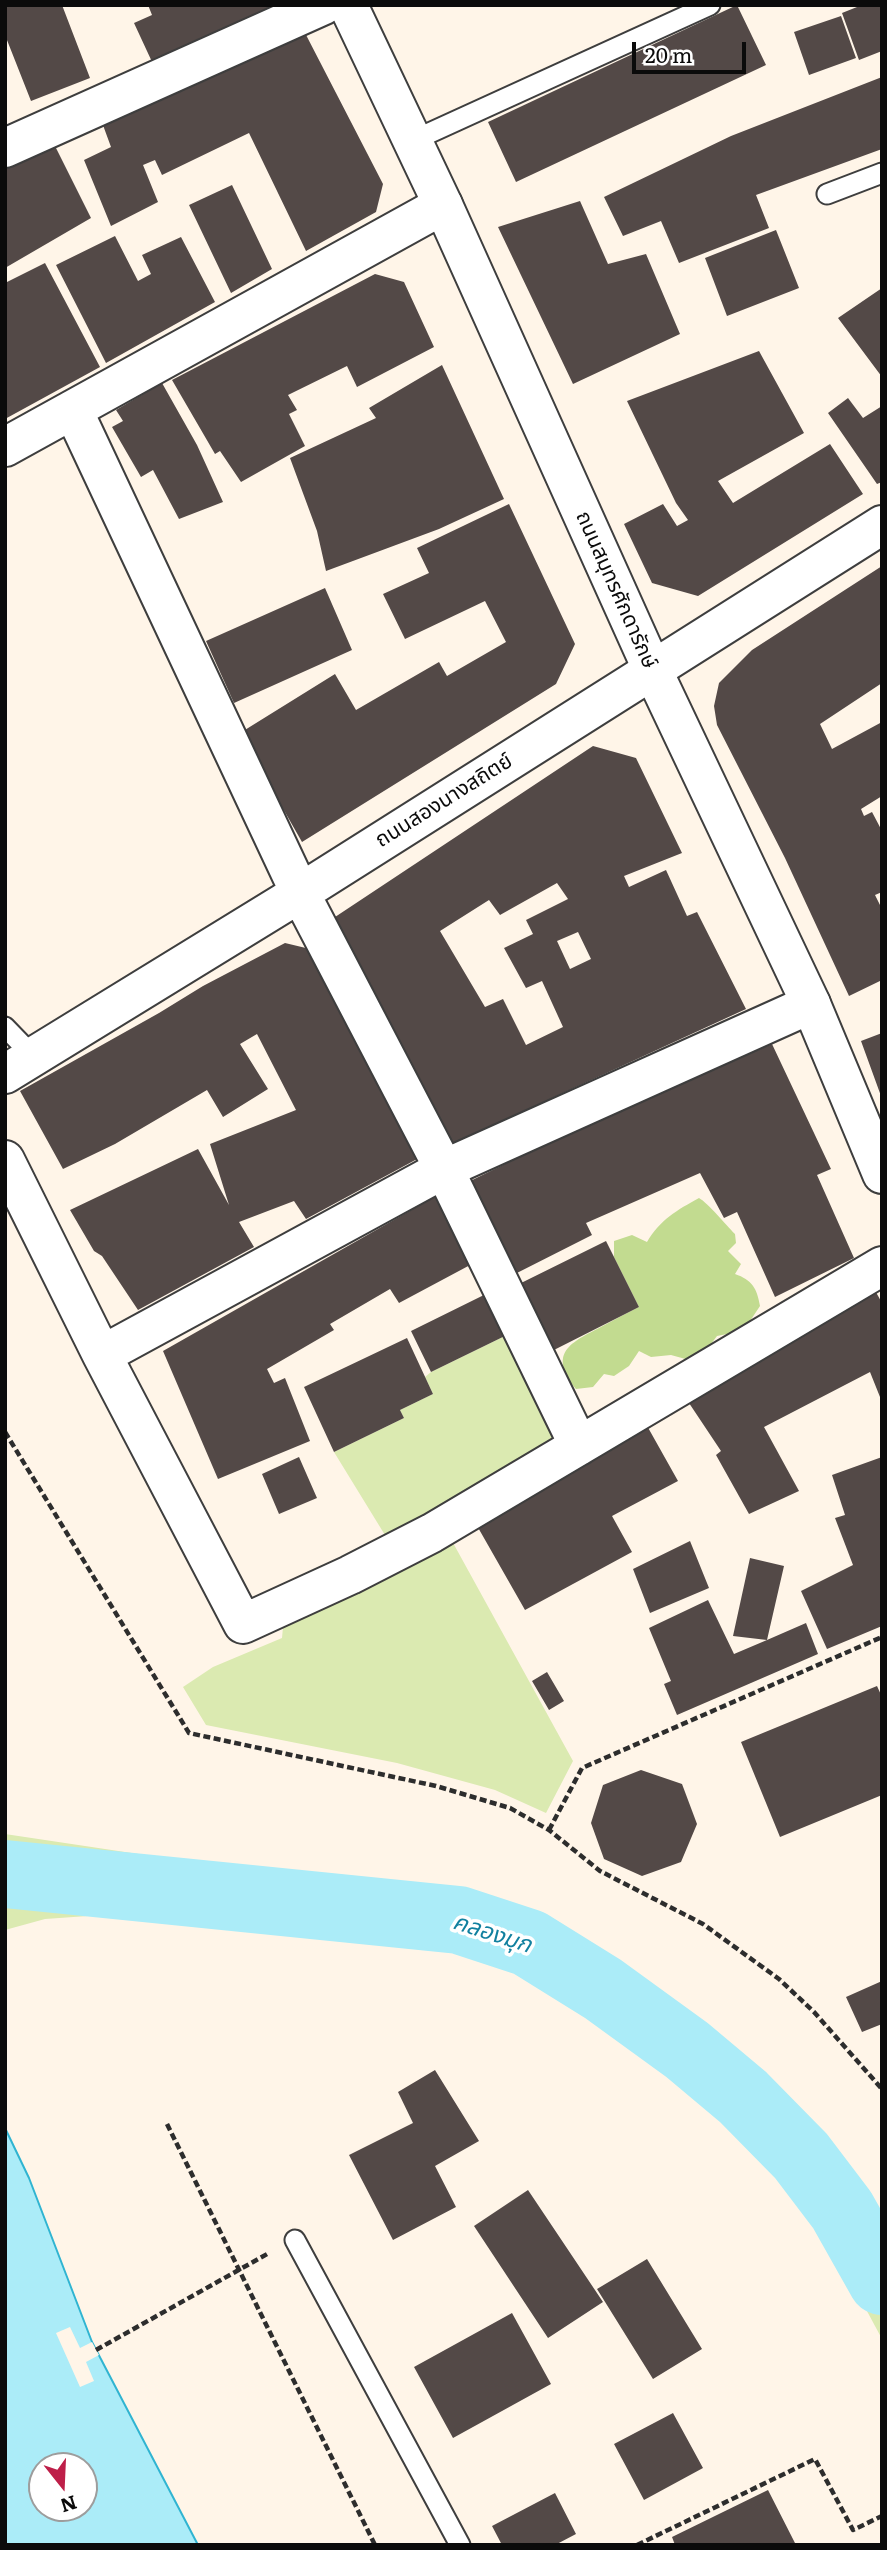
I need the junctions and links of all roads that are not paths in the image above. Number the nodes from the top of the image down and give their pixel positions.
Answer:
1 (324, 5) edge
2 (348, 5) edge
3 (710, 5) edge
4 (412, 141) junction
5 (5, 148) edge
6 (882, 173) edge
7 (827, 194) dead end
8 (443, 205) junction
9 (73, 410) junction
10 (5, 447) edge
11 (882, 525) edge
12 (652, 669) junction
13 (300, 893) junction
14 (811, 1003) junction
15 (5, 1027) edge
16 (20, 1066) edge
17 (5, 1160) edge
18 (444, 1169) junction
19 (882, 1174) edge
20 (882, 1266) edge
21 (102, 1355) junction
22 (579, 1446) junction
23 (295, 2240) dead end
24 (460, 2545) edge

1 - 5 street
2 - 4 street, ถนนสมุทรศักดารักษ์
3 - 4 lane
4 - 8 street, ถนนสมุทรศักดารักษ์
6 - 7 lane
8 - 9 street
8 - 12 street, ถนนสมุทรศักดารักษ์
9 - 10 street
9 - 13 street
11 - 12 street, ถนนสองนางสถิตย์
12 - 13 street, ถนนสองนางสถิตย์
12 - 14 street, ถนนสมุทรศักดารักษ์
13 - 16 street, ถนนสองนางสถิตย์
13 - 18 street
14 - 18 street
14 - 19 street, ถนนสมุทรศักดารักษ์
15 - 16 lane
17 - 21 street
18 - 21 street
18 - 22 street
20 - 22 street
21 - 22 street
23 - 24 lane

